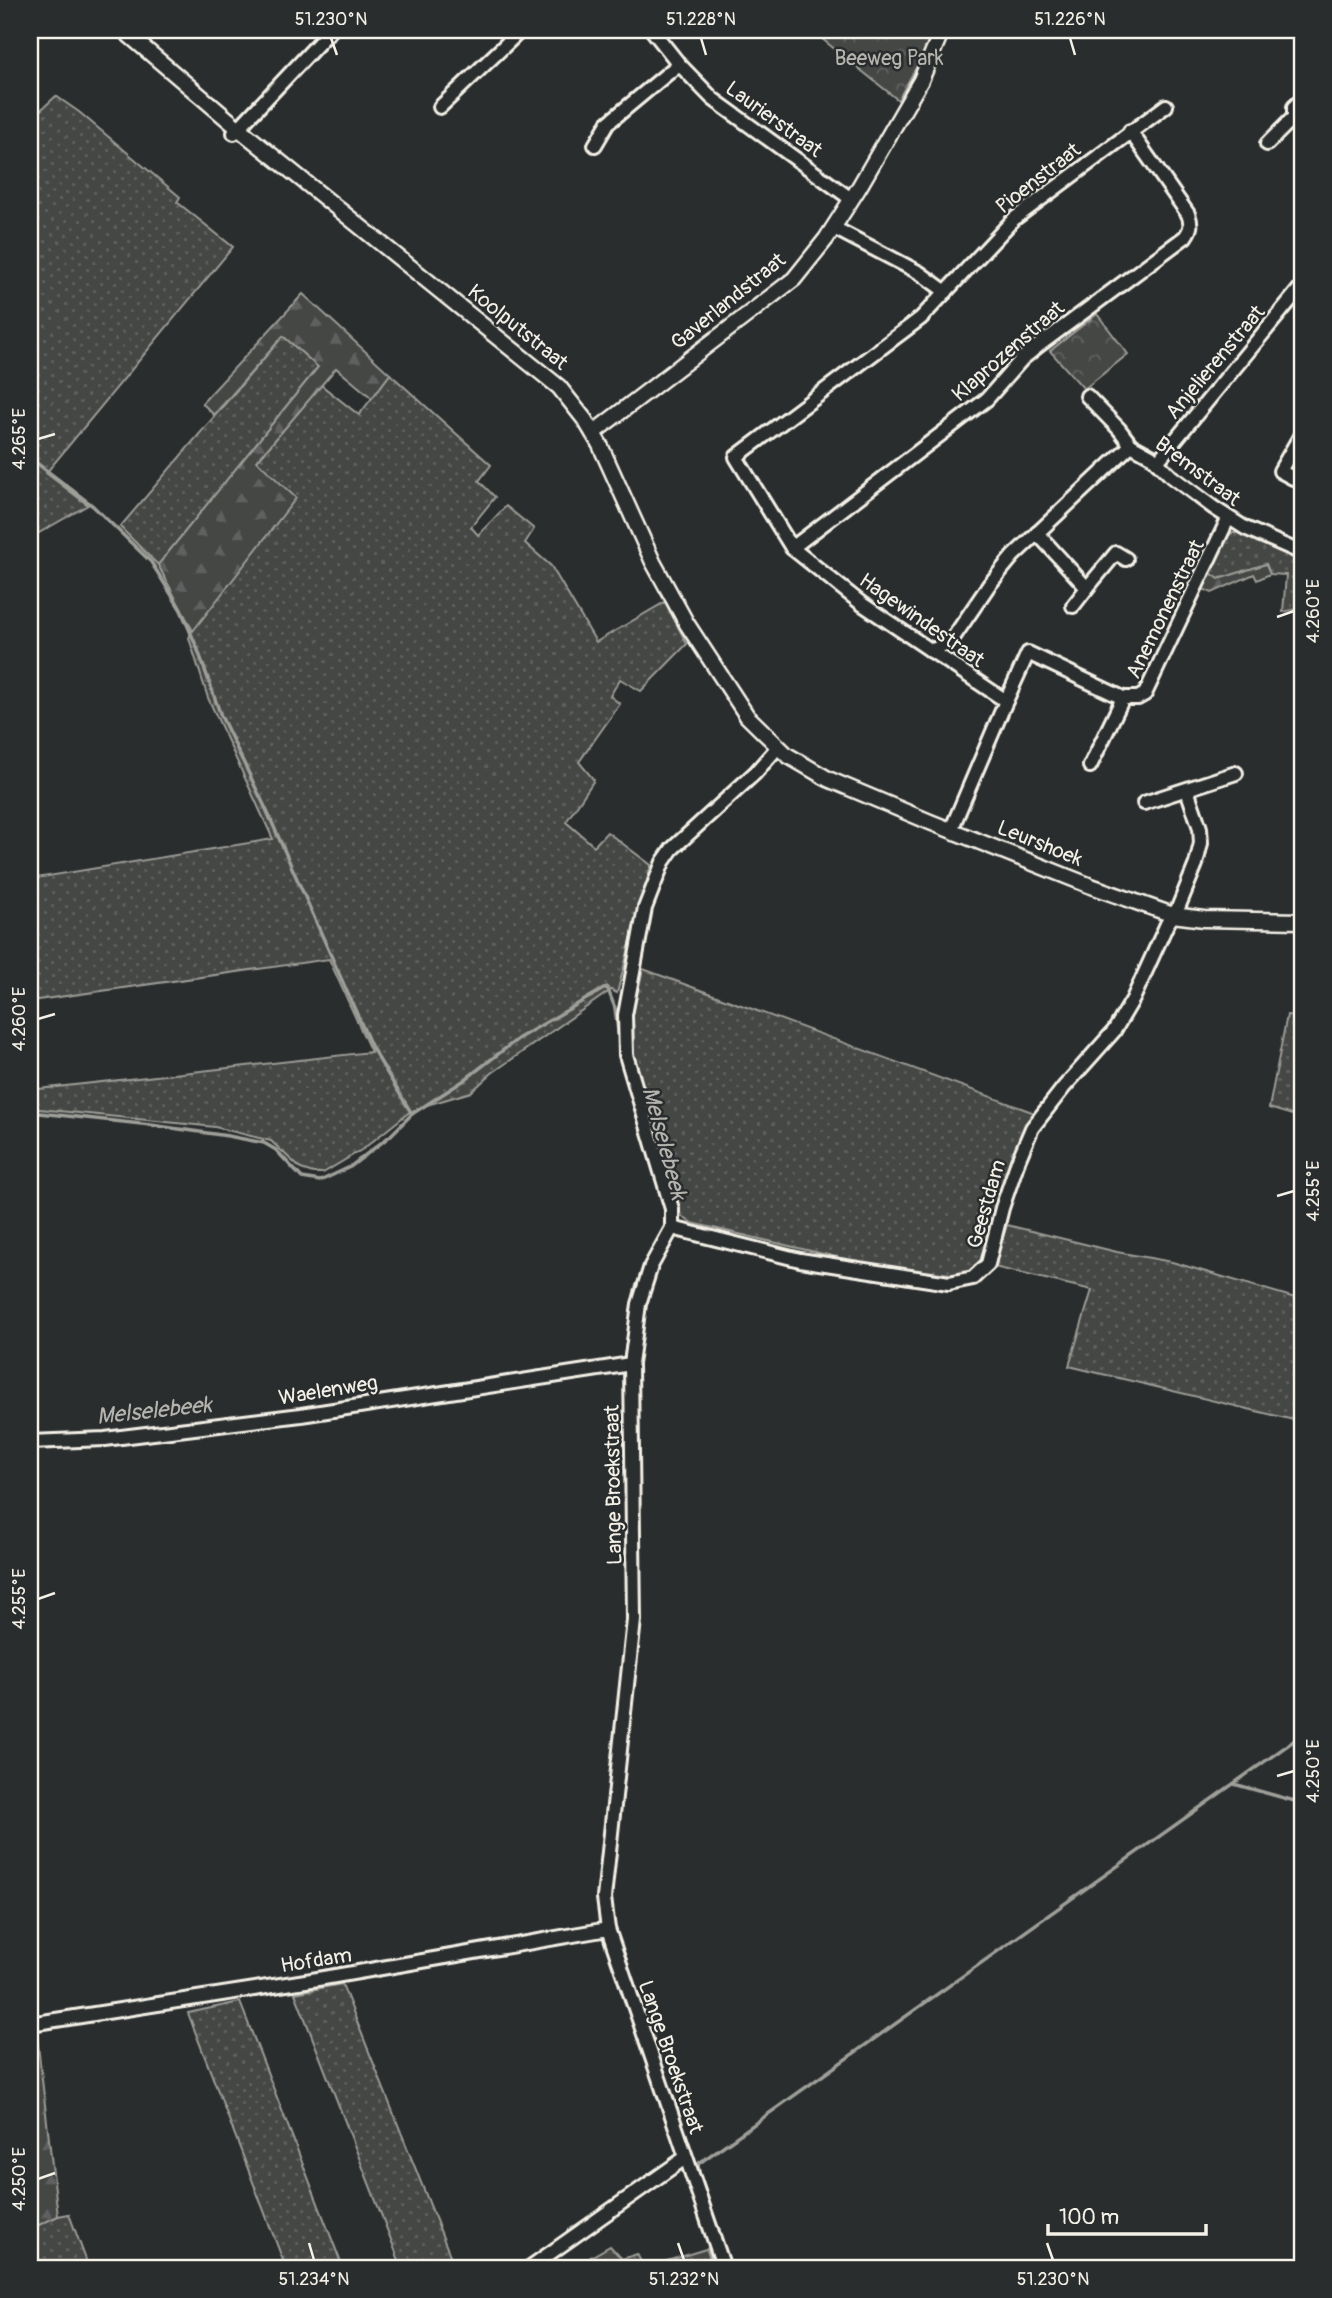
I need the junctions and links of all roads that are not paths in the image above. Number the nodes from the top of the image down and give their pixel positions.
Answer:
1 (123, 30) edge
2 (331, 30) edge
3 (521, 30) edge
4 (652, 30) edge
5 (942, 30) edge
6 (679, 64) junction
7 (1302, 99) edge
8 (1166, 106) dead end
9 (440, 107) dead end
10 (1298, 121) edge
11 (236, 130) junction
12 (1130, 131) junction
13 (1267, 144) dead end
14 (595, 145) dead end
15 (851, 199) junction
16 (834, 228) junction
17 (1302, 286) edge
18 (946, 292) junction
19 (1087, 396) dead end
20 (593, 433) junction
21 (1302, 433) edge
22 (1131, 445) junction
23 (736, 457) joint
24 (1157, 462) junction
25 (1293, 478) dead end
26 (1228, 519) junction
27 (1037, 533) junction
28 (792, 548) junction
29 (1302, 553) edge
30 (1126, 559) dead end
31 (1087, 588) junction
32 (1073, 606) dead end
33 (931, 651) junction
34 (1124, 698) junction
35 (1006, 701) junction
36 (778, 747) junction
37 (1090, 766) dead end
38 (1236, 773) dead end
39 (1187, 790) junction
40 (1144, 803) dead end
41 (951, 830) junction
42 (1173, 915) junction
43 (1302, 921) edge
44 (672, 1228) junction
45 (631, 1364) junction
46 (30, 1442) edge
47 (608, 1929) junction
48 (30, 2024) edge
49 (685, 2158) junction
50 (530, 2268) edge
51 (724, 2268) edge

1 - 11 street, Koolputstraat
2 - 11 street
3 - 9 street
4 - 6 street, Laurierstraat
5 - 15 street, Gaverlandstraat
6 - 14 street
6 - 15 street, Laurierstraat
7 - 10 street
8 - 12 street, Pioenstraat
10 - 13 street
11 - 20 street, Koolputstraat
12 - 18 street, Pioenstraat
12 - 28 street, Klaprozenstraat
15 - 16 street, Gaverlandstraat
16 - 18 street
16 - 20 street, Gaverlandstraat
17 - 24 street, Anjelierenstraat
18 - 23 street, Pioenstraat
19 - 22 street, Bremstraat
20 - 36 street, Koolputstraat
21 - 25 street
22 - 24 street, Bremstraat
22 - 27 street
23 - 28 street, Hagewindestraat
24 - 26 street, Bremstraat
26 - 29 street, Bremstraat
26 - 34 street, Anemonenstraat
27 - 31 street
27 - 33 street
28 - 33 street, Hagewindestraat
30 - 31 street
31 - 32 street
33 - 35 street, Hagewindestraat
34 - 35 street, Anemonenstraat
34 - 37 street, Anemonenstraat
35 - 41 street
36 - 41 street, Leurshoek
36 - 44 street
38 - 39 street
39 - 40 street
39 - 42 street, Geestdam
41 - 42 street, Leurshoek
42 - 43 street, Leurshoek
42 - 44 street, Geestdam
44 - 45 street, Lange Broekstraat
45 - 46 street, Waelenweg
45 - 47 street, Lange Broekstraat
47 - 48 street, Hofdam
47 - 49 street, Lange Broekstraat
49 - 50 street
49 - 51 street, Lange Broekstraat

